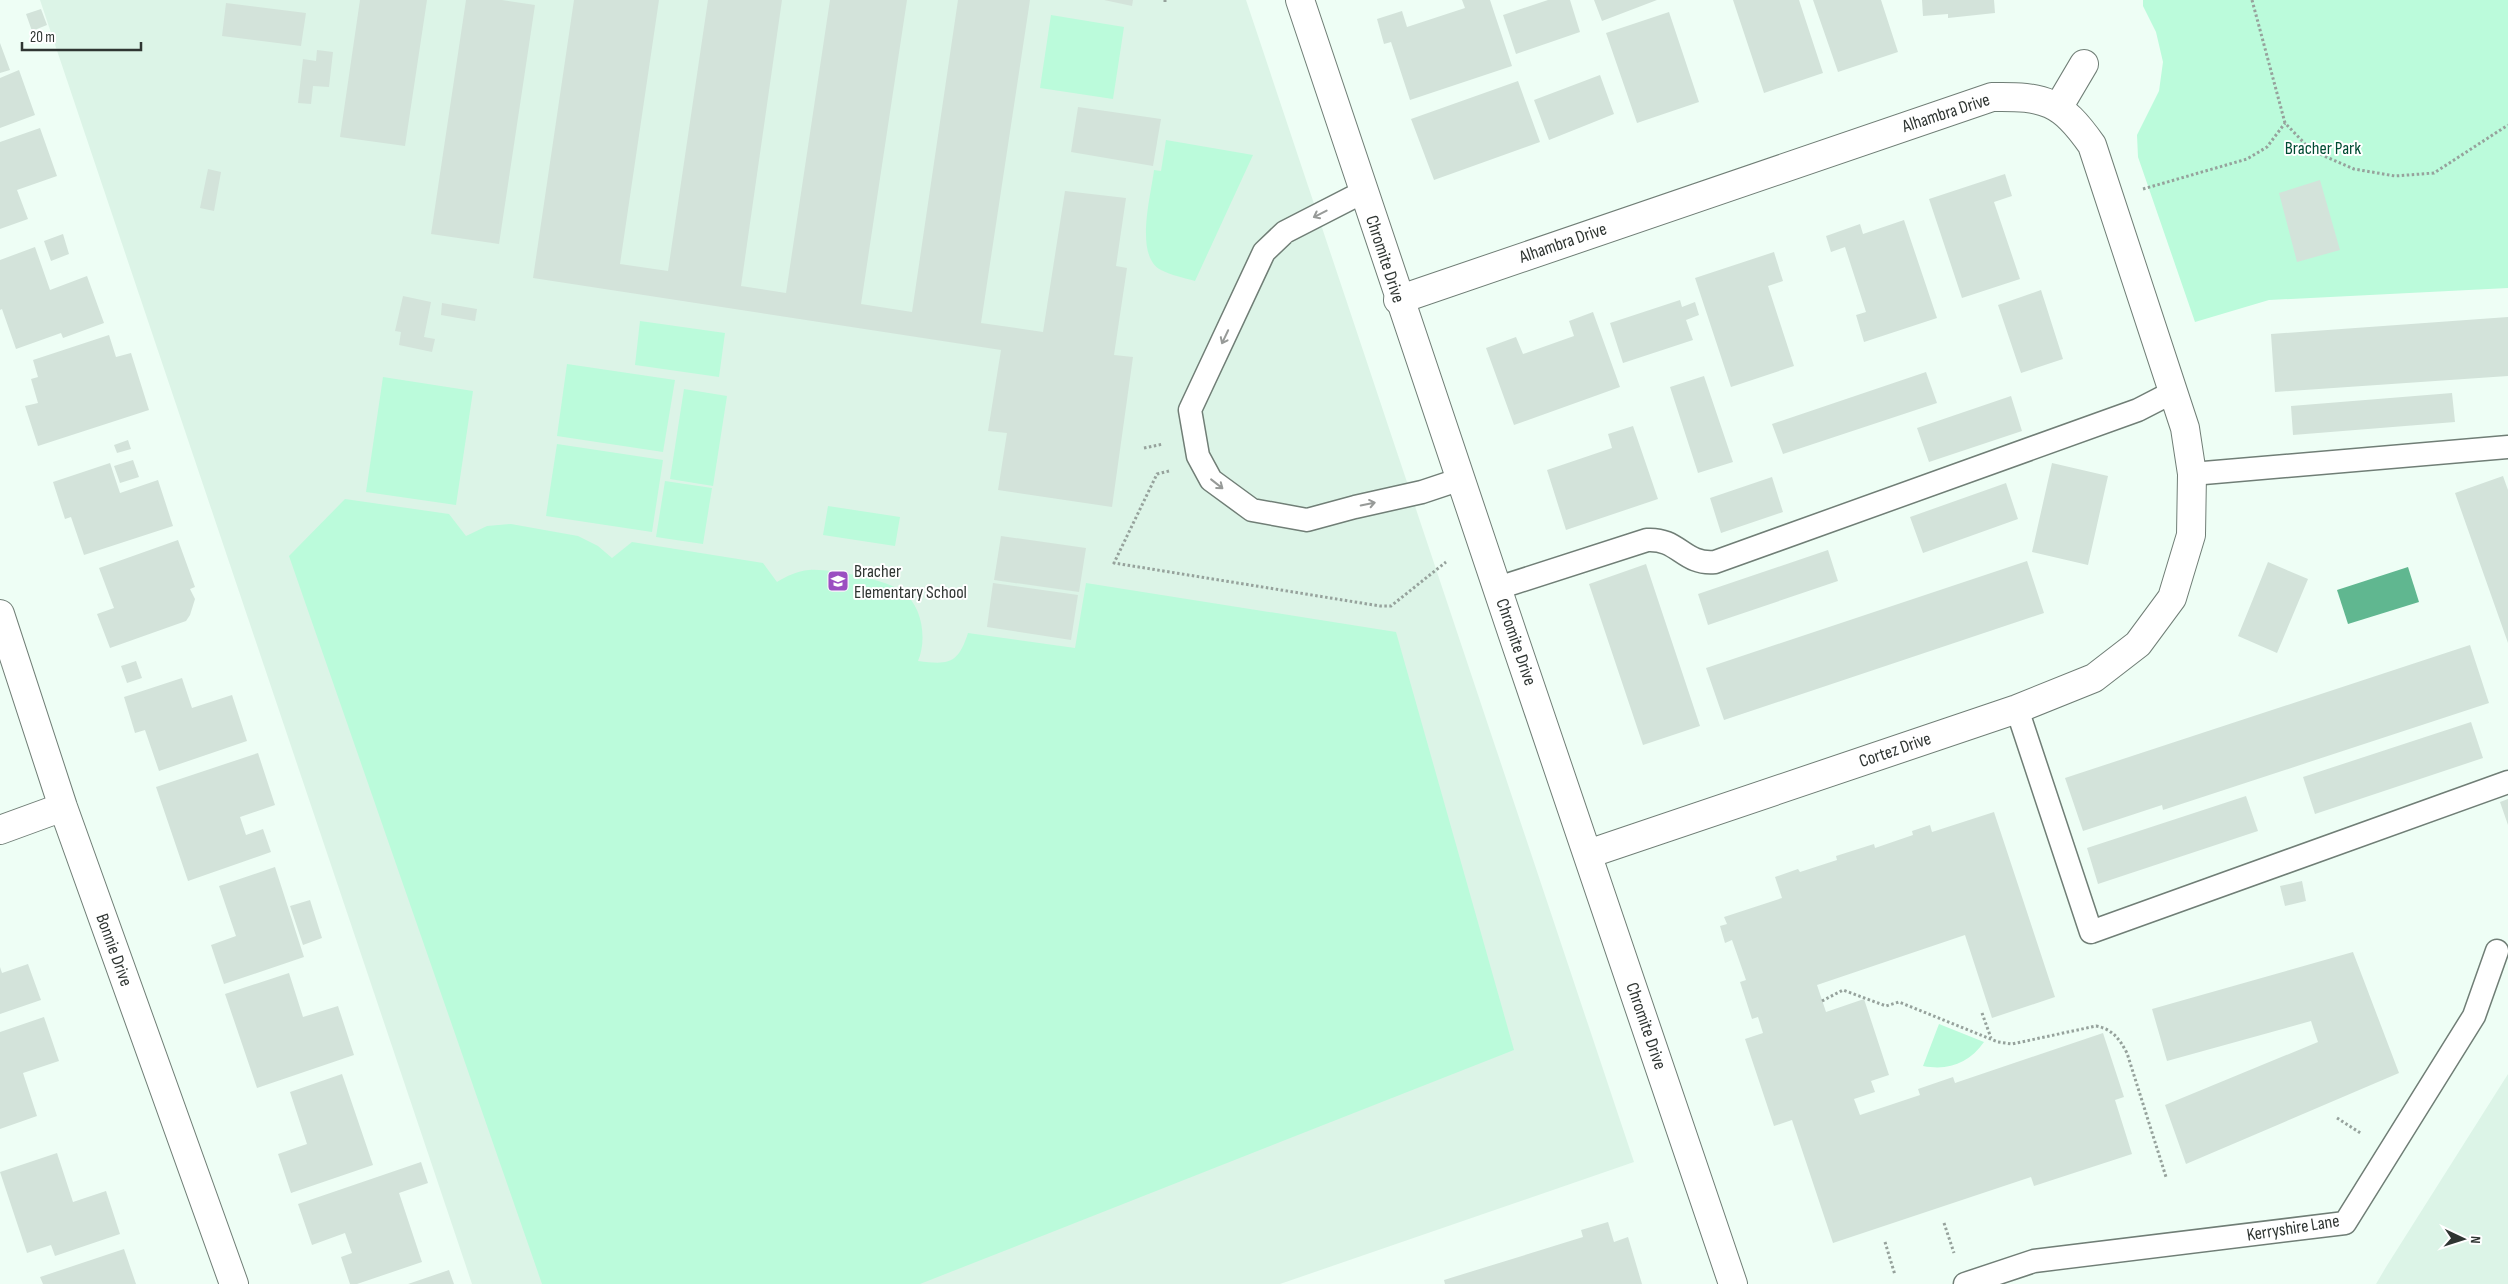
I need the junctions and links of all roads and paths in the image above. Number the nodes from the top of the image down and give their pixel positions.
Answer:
1 (1300, 0) edge
2 (2252, 0) edge
3 (2084, 64) dead end
4 (2058, 108) junction
5 (2286, 123) junction
6 (2508, 125) edge
7 (1363, 192) junction
8 (2109, 200) junction
9 (1398, 300) junction
10 (2173, 392) junction
11 (2508, 448) edge
12 (1157, 474) dead end
13 (2192, 474) junction
14 (1461, 479) junction
15 (1446, 562) dead end
16 (1498, 588) junction
17 (2172, 598) joint
18 (0, 614) edge
19 (2018, 709) junction
20 (2508, 782) edge
21 (63, 807) junction
22 (0, 830) edge
23 (1588, 854) junction
24 (2498, 950) dead end
25 (1822, 1001) dead end
26 (1982, 1013) dead end
27 (1991, 1038) junction
28 (2337, 1118) dead end
29 (2369, 1138) dead end
30 (2166, 1177) dead end
31 (1944, 1223) dead end
32 (1885, 1242) dead end
33 (1956, 1258) dead end
34 (1896, 1274) dead end
35 (234, 1284) edge
36 (1733, 1284) edge
37 (1965, 1284) edge

1 - 7 street, Chromite Drive
2 - 5 path
3 - 4 street
4 - 8 street, Alhambra Drive
4 - 9 street, Alhambra Drive
5 - 6 path
5 - 8 path
7 - 9 street, Chromite Drive
7 -> 14 lane
8 - 10 street, Alhambra Drive
9 - 14 street, Chromite Drive
10 - 13 street, Alhambra Drive
10 - 16 lane
11 - 13 lane
12 - 15 path
13 - 17 street, Alhambra Drive
14 - 16 street, Chromite Drive
16 - 23 street, Chromite Drive
17 - 19 street, Cortez Drive
18 - 21 street, Bonnie Drive
19 - 20 lane
19 - 23 street, Cortez Drive
21 - 22 street
21 - 35 street, Bonnie Drive
23 - 36 street, Chromite Drive
24 - 37 lane, Kerryshire Lane
25 - 27 path
26 - 27 path
27 - 30 path
28 - 29 path
31 - 33 path
32 - 34 path

